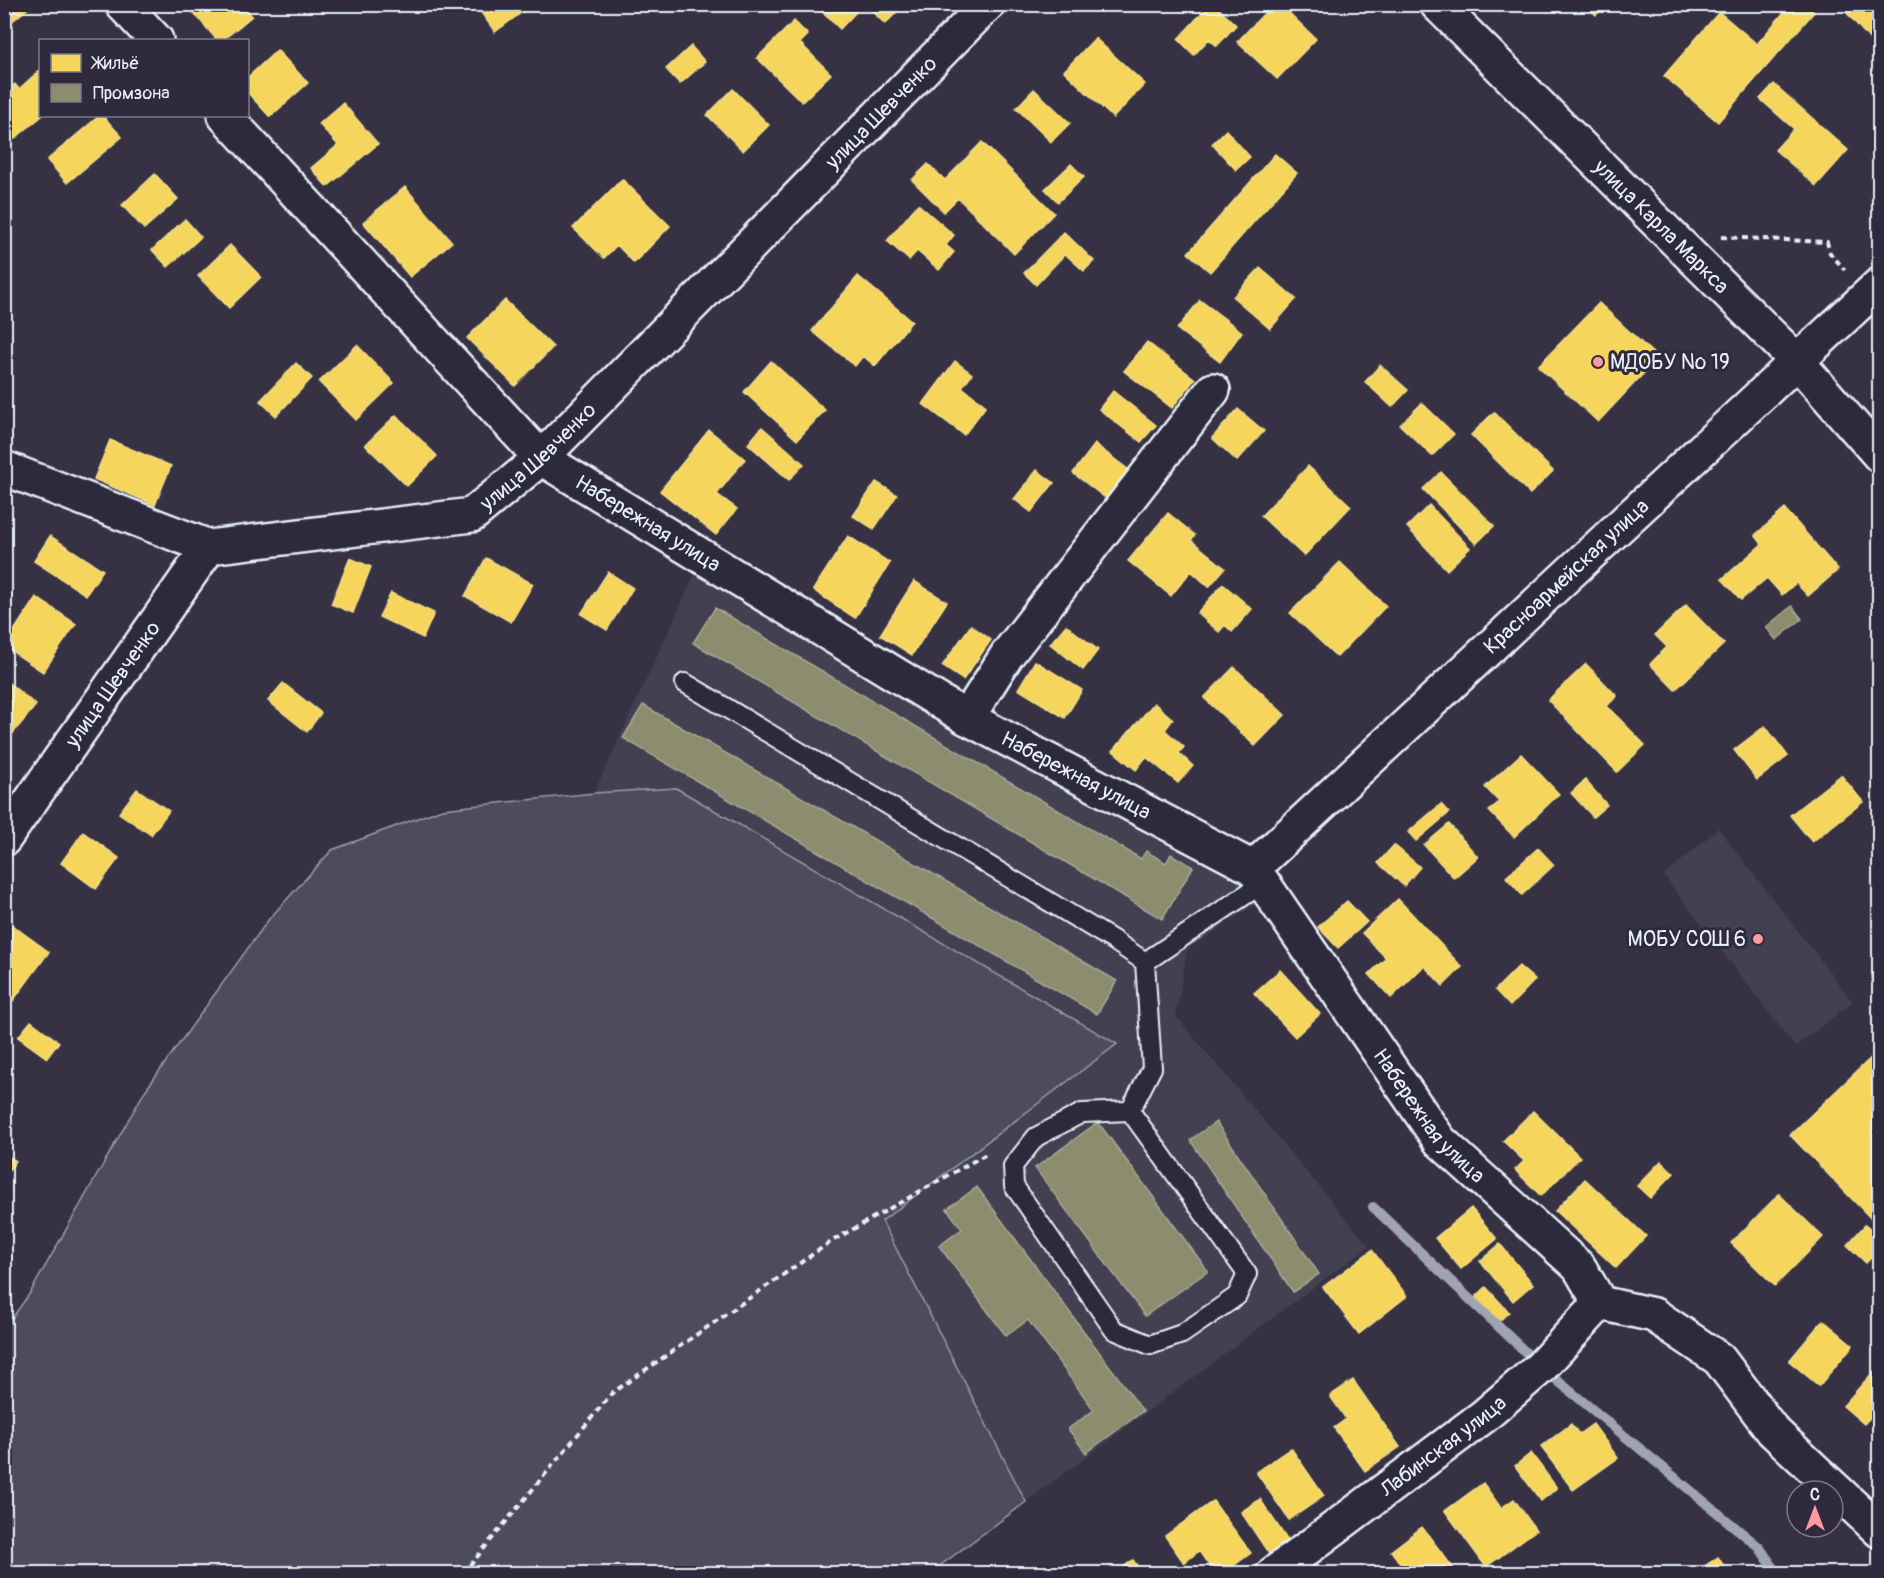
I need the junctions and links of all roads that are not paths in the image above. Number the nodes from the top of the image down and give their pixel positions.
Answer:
1 (122, 4) edge
2 (988, 4) edge
3 (1437, 4) edge
4 (155, 39) edge
5 (226, 117) edge
6 (1874, 289) edge
7 (1796, 360) junction
8 (1213, 390) dead end
9 (1880, 456) edge
10 (542, 458) junction
11 (4, 468) edge
12 (209, 547) junction
13 (685, 683) dead end
14 (967, 718) junction
15 (4, 839) edge
16 (1258, 876) junction
17 (1145, 962) junction
18 (1130, 1111) junction
19 (1600, 1303) junction
20 (1880, 1531) edge
21 (1273, 1574) edge

1 - 4 street
2 - 10 street, улица Шевченко
3 - 7 street, улица Карла Маркса
5 - 10 street, Набережная улица
6 - 7 street, Красноармейская улица
7 - 9 street, улица Карла Маркса
7 - 16 street, Красноармейская улица
8 - 14 street
10 - 12 street, улица Шевченко
10 - 14 street, Набережная улица
11 - 12 street
12 - 15 street, улица Шевченко
13 - 17 lane
14 - 16 street, Набережная улица
16 - 17 lane
16 - 19 street, Набережная улица
17 - 18 lane
18 - 18 lane
19 - 20 street
19 - 21 street, Лабинская улица

